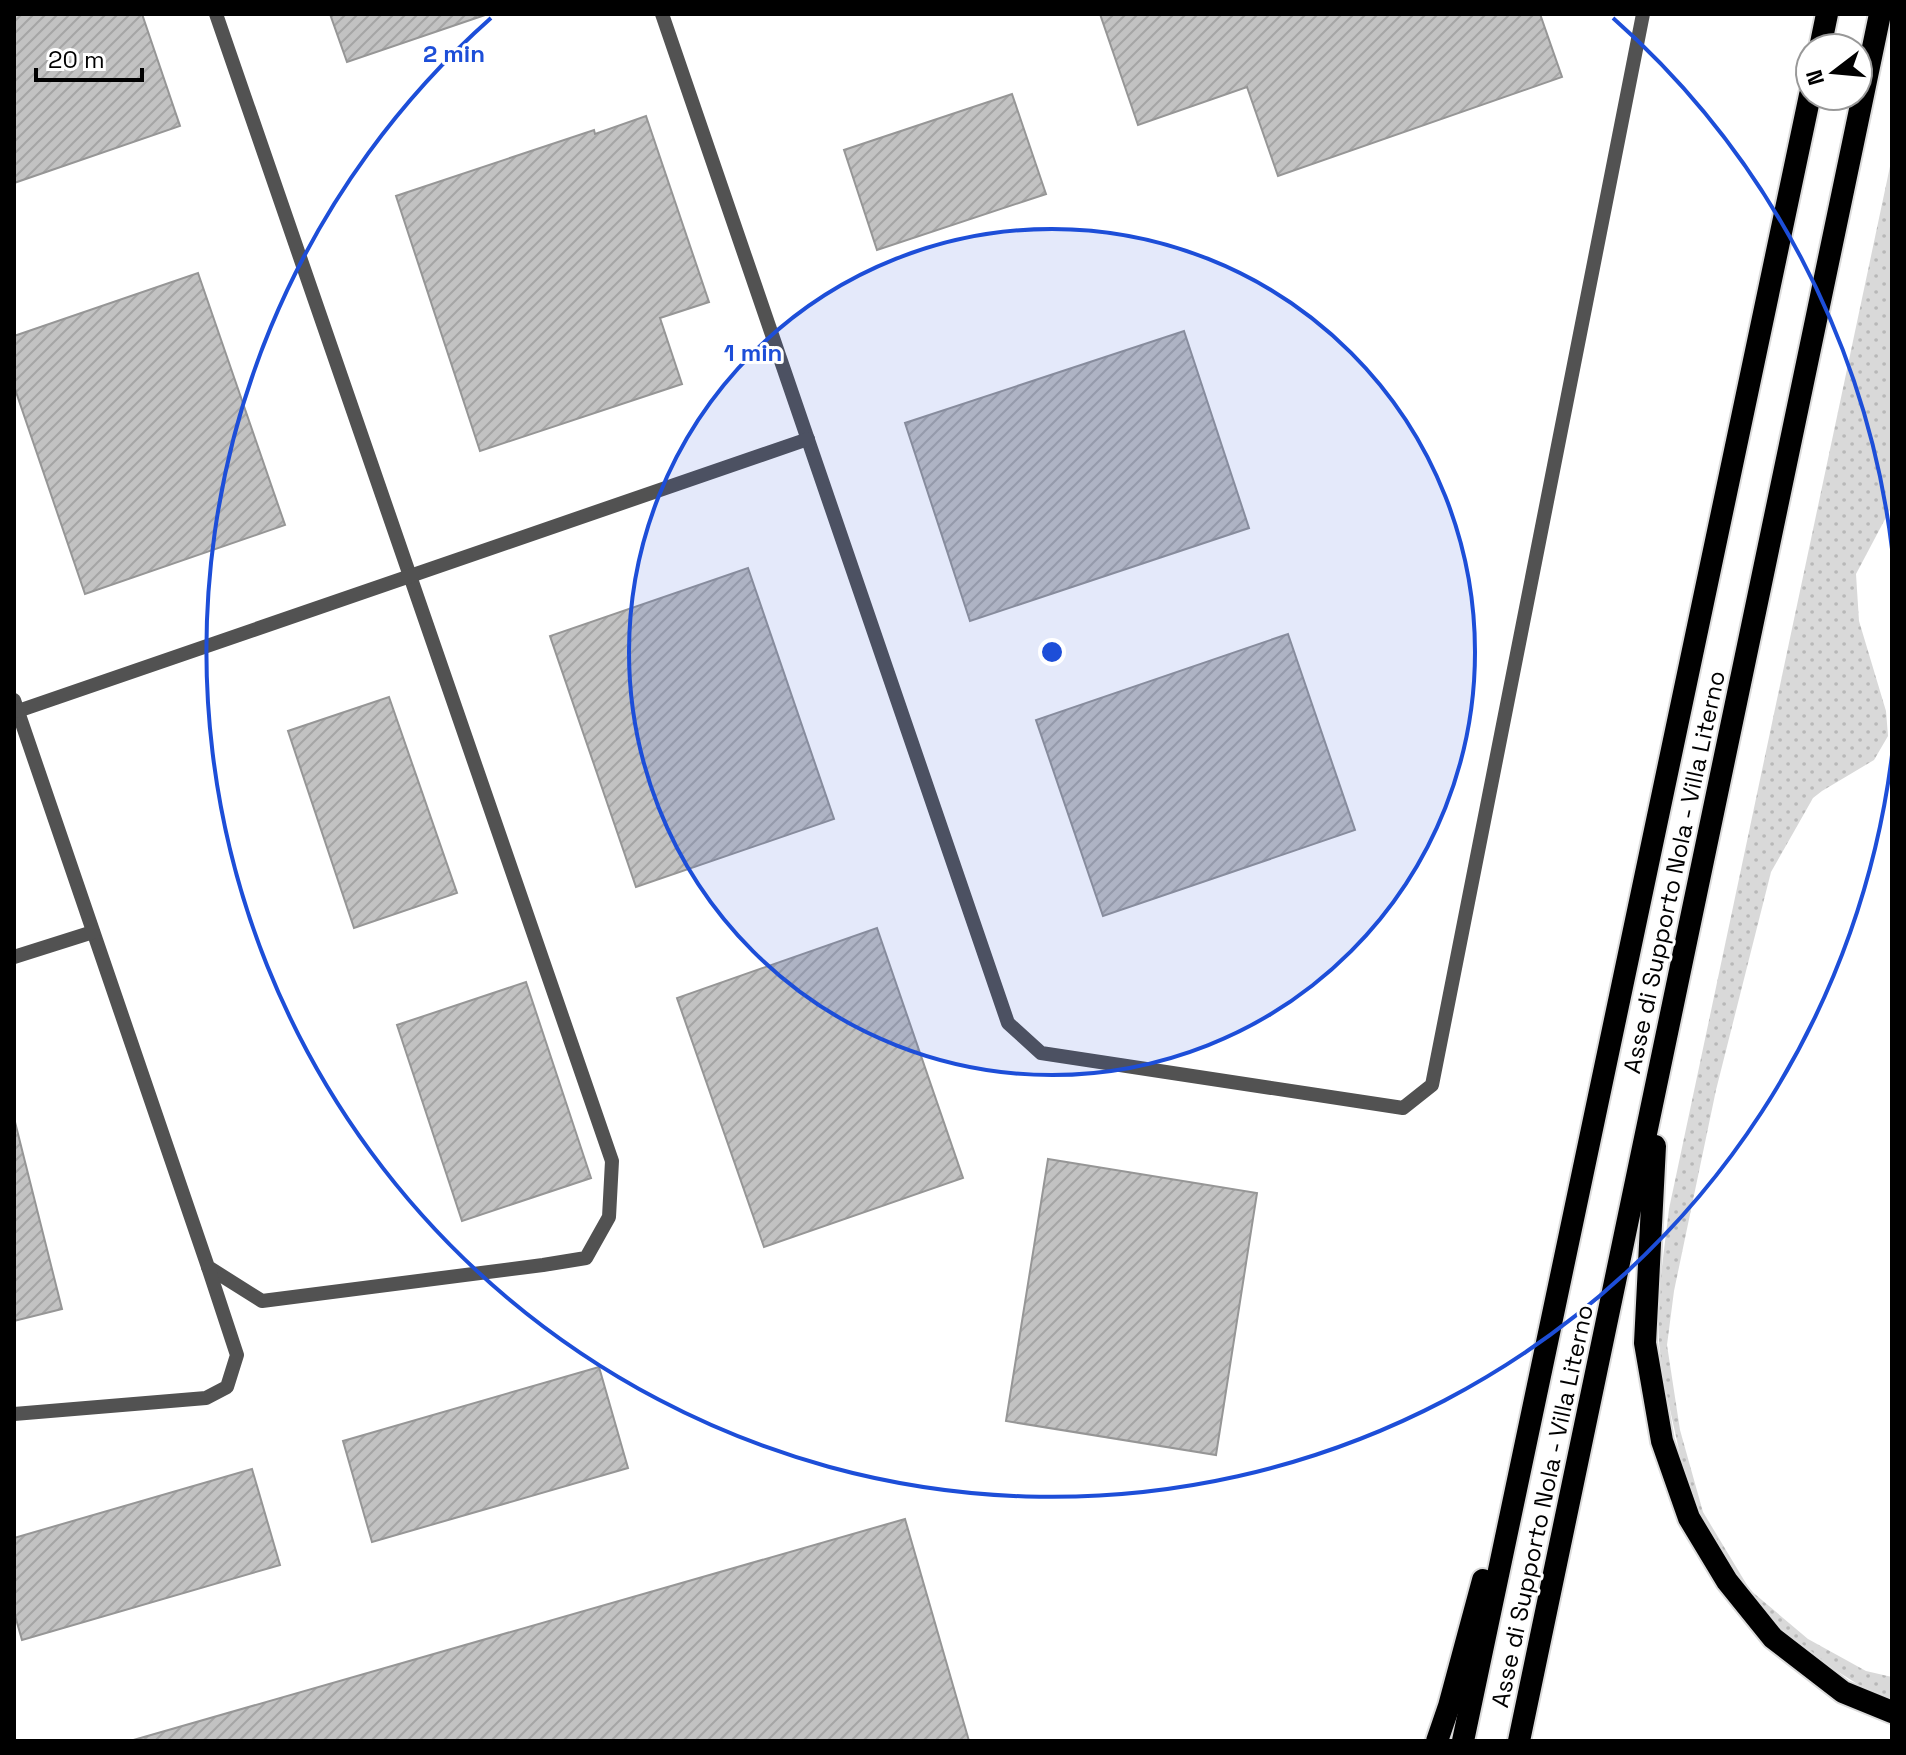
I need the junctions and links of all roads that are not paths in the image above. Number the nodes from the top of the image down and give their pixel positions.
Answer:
1 (216, 14) edge
2 (662, 14) edge
3 (1643, 14) edge
4 (1880, 14) edge
5 (1806, 112) edge
6 (808, 439) junction
7 (410, 576) junction
8 (16, 705) edge
9 (93, 932) junction
10 (14, 957) edge
11 (1659, 1074) junction
12 (208, 1267) junction
13 (1549, 1335) junction
14 (14, 1414) edge
15 (1892, 1712) edge
16 (1437, 1741) edge
17 (1463, 1741) edge
18 (1519, 1741) edge

1 - 7 lane
2 - 6 lane
3 - 6 lane
4 - 11 highway, Asse di Supporto Nola - Villa Literno
5 - 13 highway, Asse di Supporto Nola - Villa Literno
6 - 7 lane
7 - 8 lane
7 - 12 lane
8 - 9 lane
9 - 10 lane
9 - 12 lane
11 - 15 highway
11 - 18 highway, Asse di Supporto Nola - Villa Literno
12 - 14 lane
13 - 16 highway
13 - 17 highway, Asse di Supporto Nola - Villa Literno

